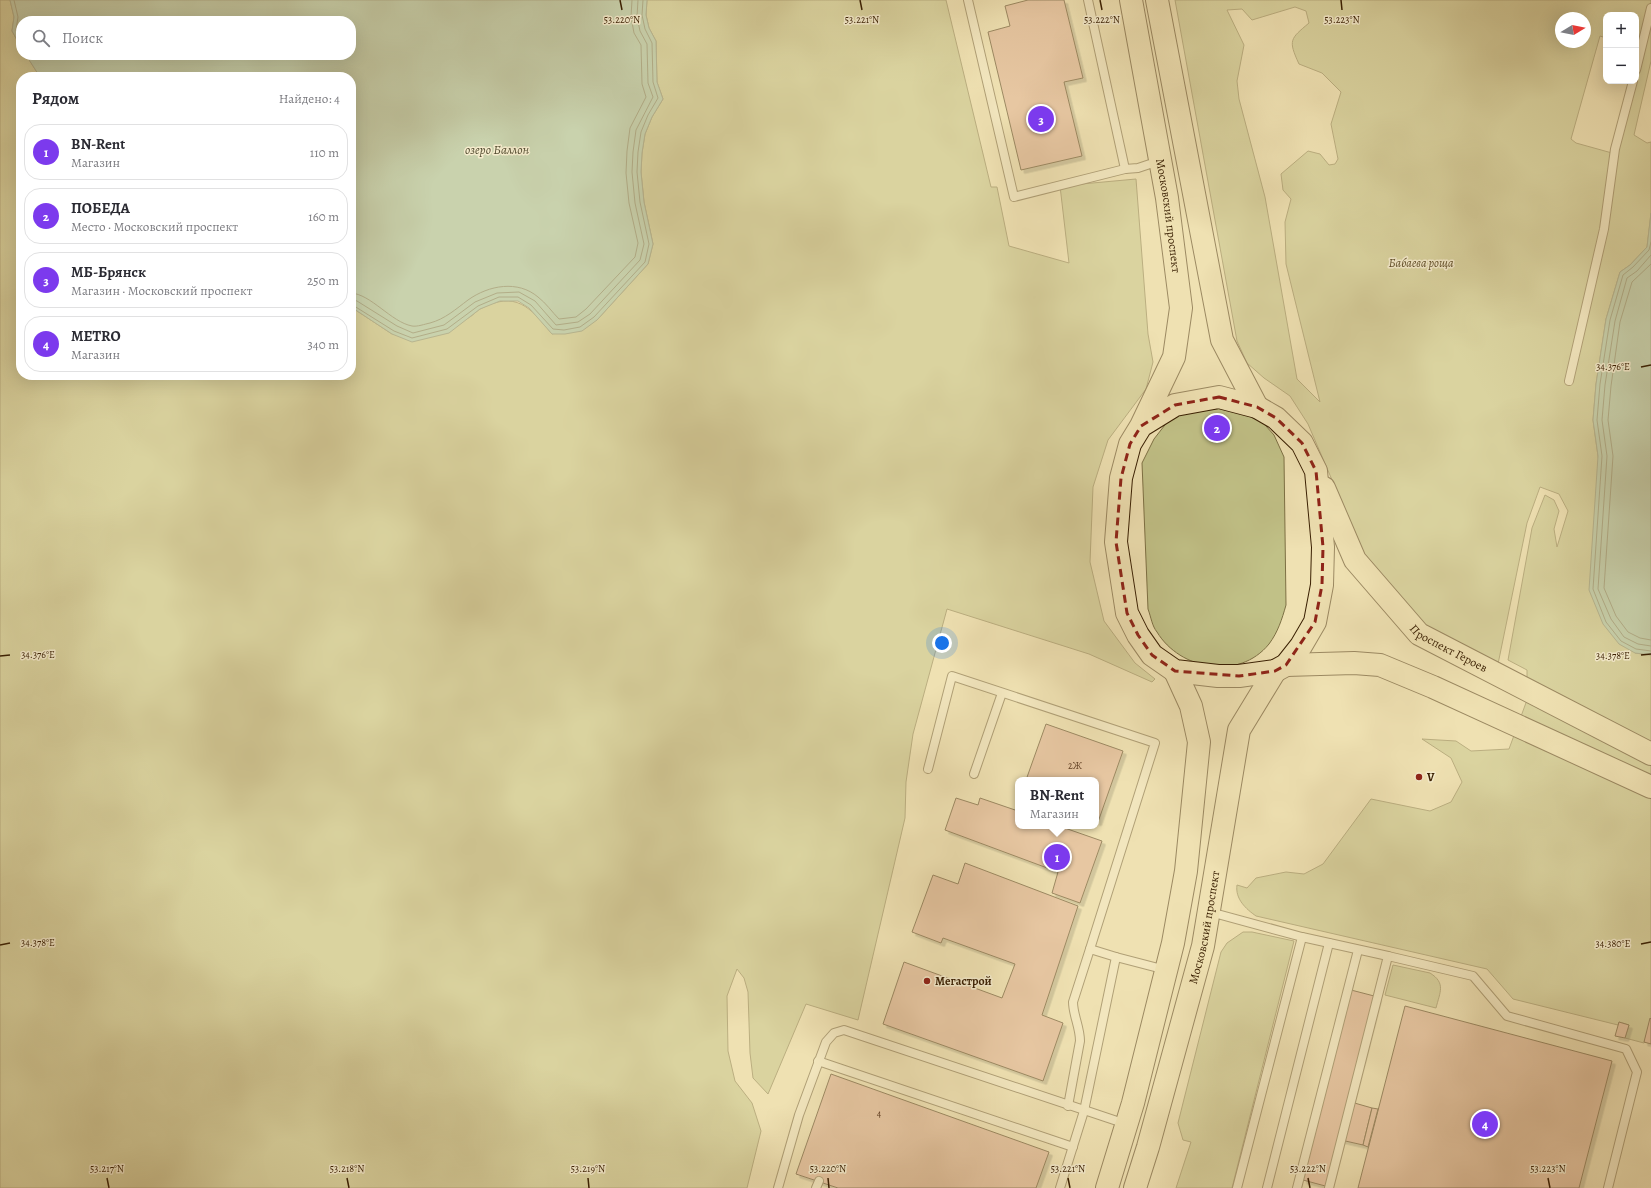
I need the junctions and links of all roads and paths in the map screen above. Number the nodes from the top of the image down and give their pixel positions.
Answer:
1 (968, 0) edge
2 (1088, 0) edge
3 (1131, 0) edge
4 (1157, 0) edge
5 (1651, 8) edge
6 (1639, 58) edge
7 (1632, 84) edge
8 (1160, 161) junction
9 (1125, 169) junction
10 (1569, 381) dead end
11 (1258, 406) junction
12 (1141, 426) junction
13 (1316, 471) junction
14 (1280, 668) junction
15 (1175, 671) junction
16 (1002, 693) junction
17 (1651, 754) edge
18 (928, 769) dead end
19 (974, 774) dead end
20 (1651, 787) edge
21 (1209, 912) junction
22 (1302, 937) junction
23 (1329, 943) junction
24 (1090, 949) junction
25 (1358, 950) junction
26 (1388, 956) junction
27 (1116, 957) junction
28 (1166, 970) junction
29 (818, 1061) junction
30 (1068, 1106) junction
31 (1084, 1111) junction
32 (1126, 1124) junction
33 (1073, 1147) junction
34 (778, 1188) edge
35 (1060, 1188) edge
36 (1107, 1188) edge
37 (1135, 1188) edge
38 (1237, 1188) edge
39 (1267, 1188) edge
40 (1297, 1188) edge
41 (1329, 1188) edge
42 (1608, 1188) edge

1 - 9 lane
2 - 9 lane
3 - 8 main road, Московский проспект
4 - 11 main road
5 - 6 lane
7 - 10 lane
8 - 9 lane
8 - 12 main road, Московский проспект
11 - 12 main road
11 - 13 main road, Проспект Героев
12 - 15 main road, Московский проспект
13 - 14 main road, Московский проспект
13 - 17 main road, Проспект Героев
14 - 15 main road
14 - 20 main road
14 - 21 main road, Московский проспект
15 - 28 main road
16 - 18 lane
16 - 19 lane
16 - 24 lane
21 - 22 lane
21 - 37 main road, Московский проспект
22 - 23 lane
22 - 38 lane
23 - 25 lane
23 - 39 lane
24 - 27 lane
24 - 30 lane
25 - 26 lane
25 - 40 lane
26 - 41 lane
26 - 42 lane
27 - 28 lane
27 - 31 lane
28 - 32 main road
29 - 30 lane
29 - 33 lane
29 - 34 lane
30 - 31 lane
31 - 32 lane
31 - 33 lane
32 - 36 main road
33 - 35 lane

